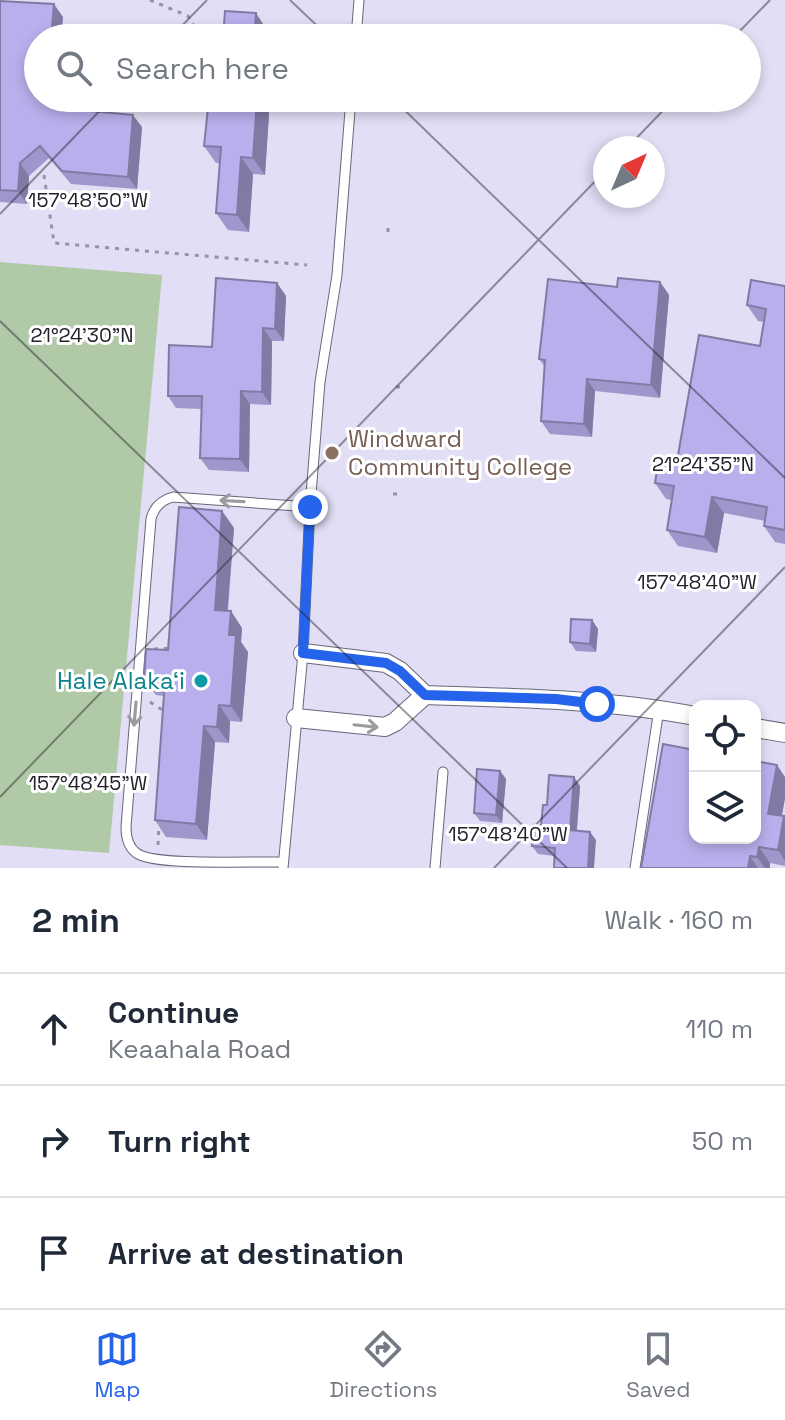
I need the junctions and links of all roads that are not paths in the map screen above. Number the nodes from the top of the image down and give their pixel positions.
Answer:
1 (359, 0) edge
2 (357, 24) edge
3 (350, 112) edge
4 (310, 507) junction
5 (303, 653) junction
6 (425, 695) junction
7 (659, 709) junction
8 (689, 715) edge
9 (296, 718) junction
10 (761, 729) edge
11 (785, 733) edge
12 (443, 772) dead end
13 (283, 865) edge
14 (435, 868) edge
15 (635, 868) edge

1 - 2 lane
3 - 4 lane
4 - 5 lane
4 -> 13 lane
5 - 6 street
5 - 9 lane
6 - 7 street
9 -> 6 street
7 - 8 street
7 - 15 lane
9 - 13 lane
10 - 11 street
12 - 14 lane

